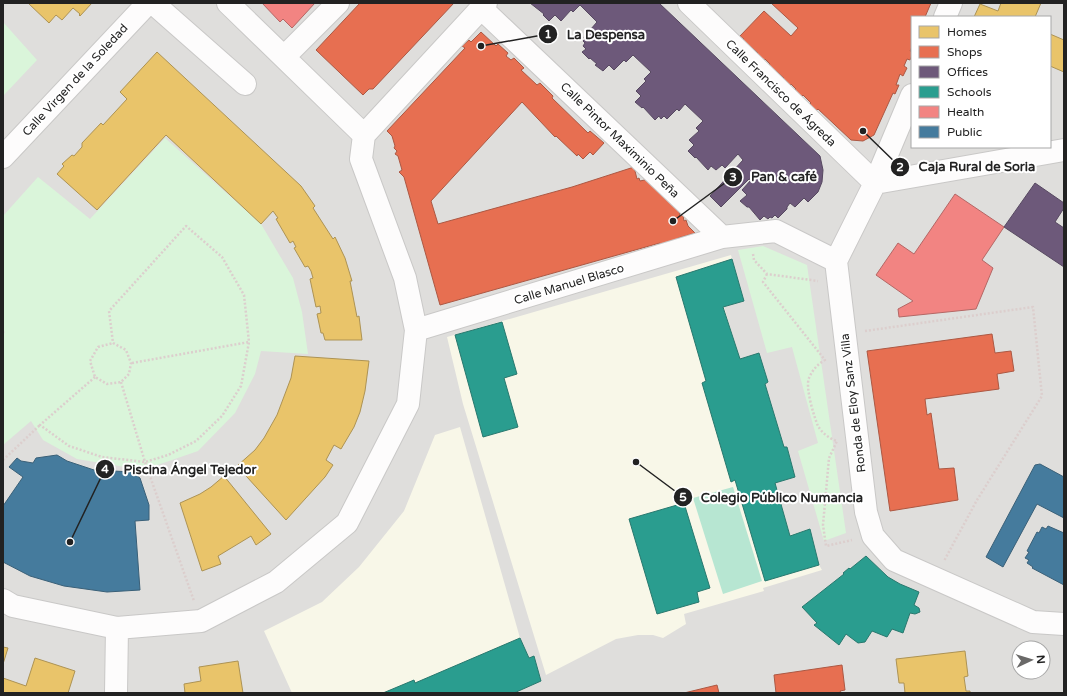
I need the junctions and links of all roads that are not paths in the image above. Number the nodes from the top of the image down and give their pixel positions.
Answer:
1 (148, 3) edge
2 (153, 3) edge
3 (228, 3) edge
4 (338, 3) edge
5 (689, 3) edge
6 (951, 3) edge
7 (483, 6) edge
8 (945, 16) edge
9 (284, 57) junction
10 (245, 84) dead end
11 (911, 97) edge
12 (364, 135) junction
13 (1064, 150) edge
14 (3, 157) edge
15 (874, 184) junction
16 (722, 237) junction
17 (837, 270) junction
18 (416, 330) junction
19 (3, 600) edge
20 (1064, 624) edge
21 (117, 628) junction
22 (116, 693) edge

1 - 14 street, Calle Virgen de la Soledad
2 - 10 street
3 - 9 street
4 - 9 street
5 - 15 street, Calle Francisco de Ágreda
6 - 8 street
7 - 12 street
7 - 16 street, Calle Pintor Maximinio Peña
9 - 12 street
11 - 15 street
12 - 18 street
13 - 15 street
15 - 17 street
16 - 17 street
16 - 18 street, Calle Manuel Blasco
17 - 20 street, Ronda de Eloy Sanz Villa
18 - 21 street
19 - 21 street
21 - 22 street

